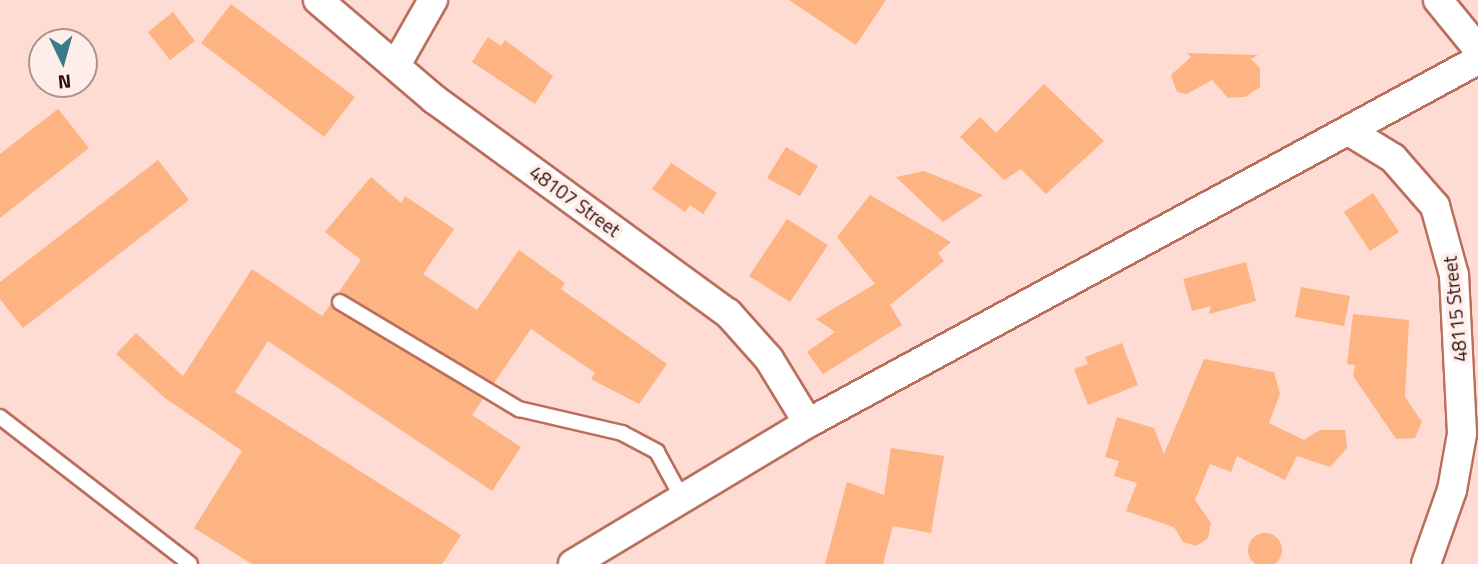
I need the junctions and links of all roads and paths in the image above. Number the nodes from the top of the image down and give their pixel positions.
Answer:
1 (318, 0) edge
2 (433, 0) edge
3 (1438, 0) edge
4 (1478, 49) edge
5 (1478, 60) edge
6 (396, 65) junction
7 (1352, 132) junction
8 (340, 302) dead end
9 (0, 417) edge
10 (808, 423) junction
11 (681, 496) junction
12 (190, 564) edge
13 (573, 564) edge
14 (1426, 564) edge

1 - 6 street, 48107 Street
2 - 6 street
3 - 4 street
5 - 7 street
6 - 10 street, 48107 Street
7 - 10 street
7 - 14 street, 48115 Street
8 - 11 lane
9 - 12 lane
10 - 11 street
11 - 13 street

